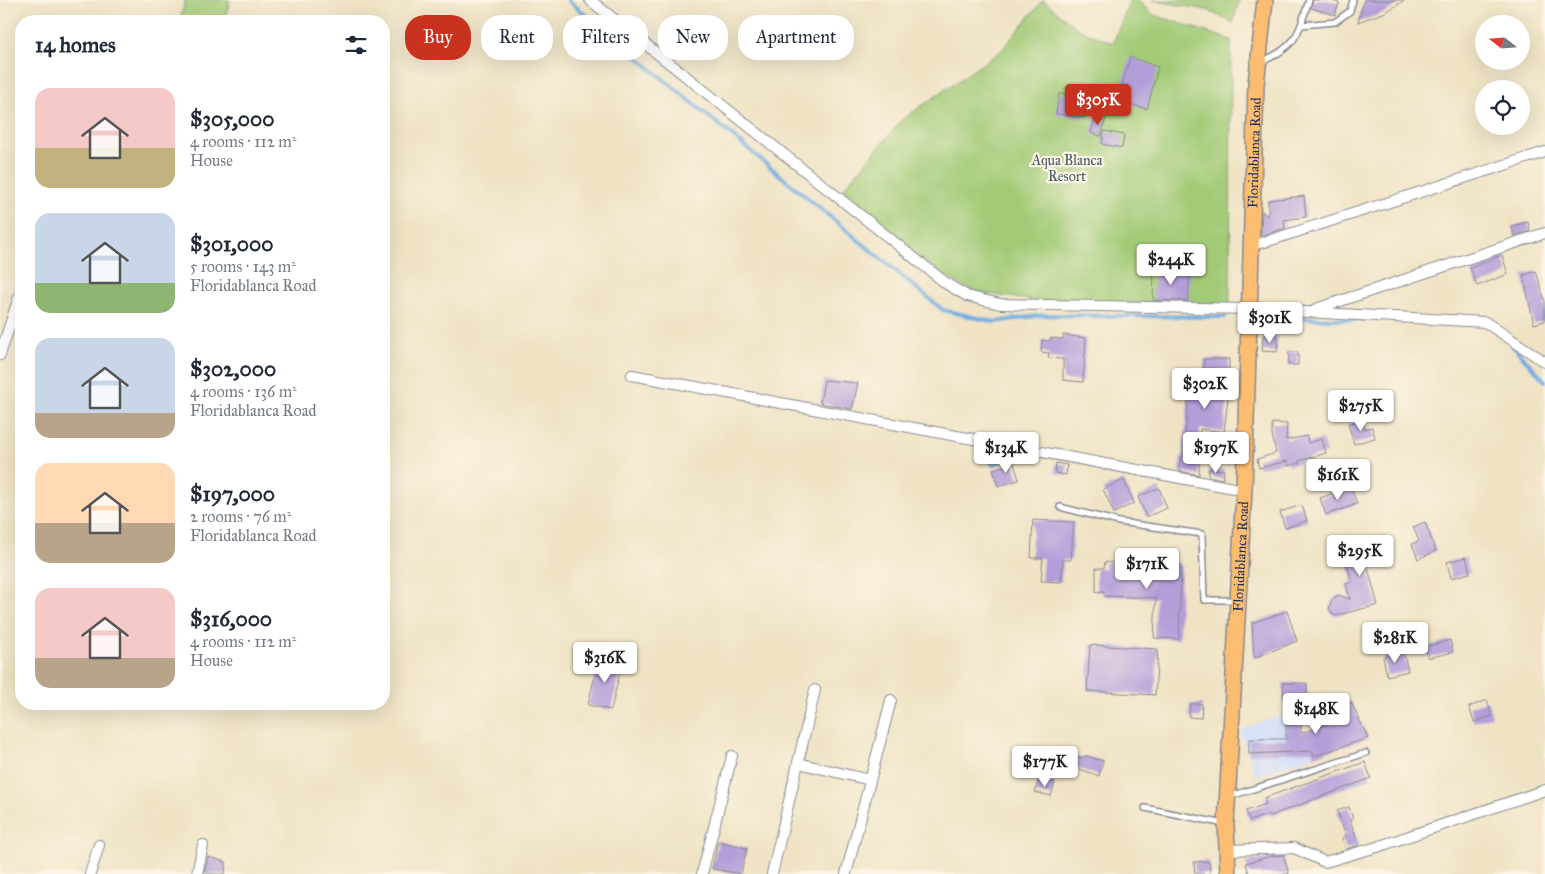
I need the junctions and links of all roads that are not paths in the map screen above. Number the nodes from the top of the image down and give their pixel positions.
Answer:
1 (590, 0) edge
2 (1265, 0) edge
3 (1309, 0) edge
4 (1353, 0) edge
5 (1301, 25) junction
6 (1257, 64) junction
7 (1545, 152) edge
8 (1545, 233) edge
9 (1252, 244) junction
10 (15, 309) edge
11 (1250, 309) junction
12 (1309, 312) junction
13 (0, 355) edge
14 (1545, 362) edge
15 (632, 375) dead end
16 (1244, 490) junction
17 (1060, 507) dead end
18 (1239, 600) junction
19 (815, 690) dead end
20 (891, 700) dead end
21 (1366, 753) dead end
22 (732, 756) dead end
23 (798, 763) junction
24 (870, 780) junction
25 (1545, 790) edge
26 (1228, 797) junction
27 (1145, 808) dead end
28 (1226, 824) junction
29 (99, 845) dead end
30 (203, 845) dead end
31 (1226, 850) junction
32 (90, 874) edge
33 (197, 874) edge
34 (702, 874) edge
35 (772, 874) edge
36 (846, 874) edge
37 (1228, 874) edge

1 - 11 street
2 - 6 main road, Floridablanca Road
3 - 5 lane
4 - 5 lane
5 - 6 lane
6 - 9 main road, Floridablanca Road
7 - 9 street
8 - 12 street
9 - 11 main road, Floridablanca Road
10 - 13 street
11 - 12 street
11 - 16 main road, Floridablanca Road
12 - 14 street
15 - 16 street
16 - 18 main road, Floridablanca Road
17 - 18 lane
18 - 26 main road, Floridablanca Road
19 - 23 street
20 - 24 street
21 - 26 lane
22 - 34 street
23 - 24 street
23 - 35 street
24 - 36 street
25 - 31 street
26 - 28 main road, Floridablanca Road
27 - 28 lane
28 - 31 main road, Floridablanca Road
29 - 32 street
30 - 33 street
31 - 37 main road, Floridablanca Road

